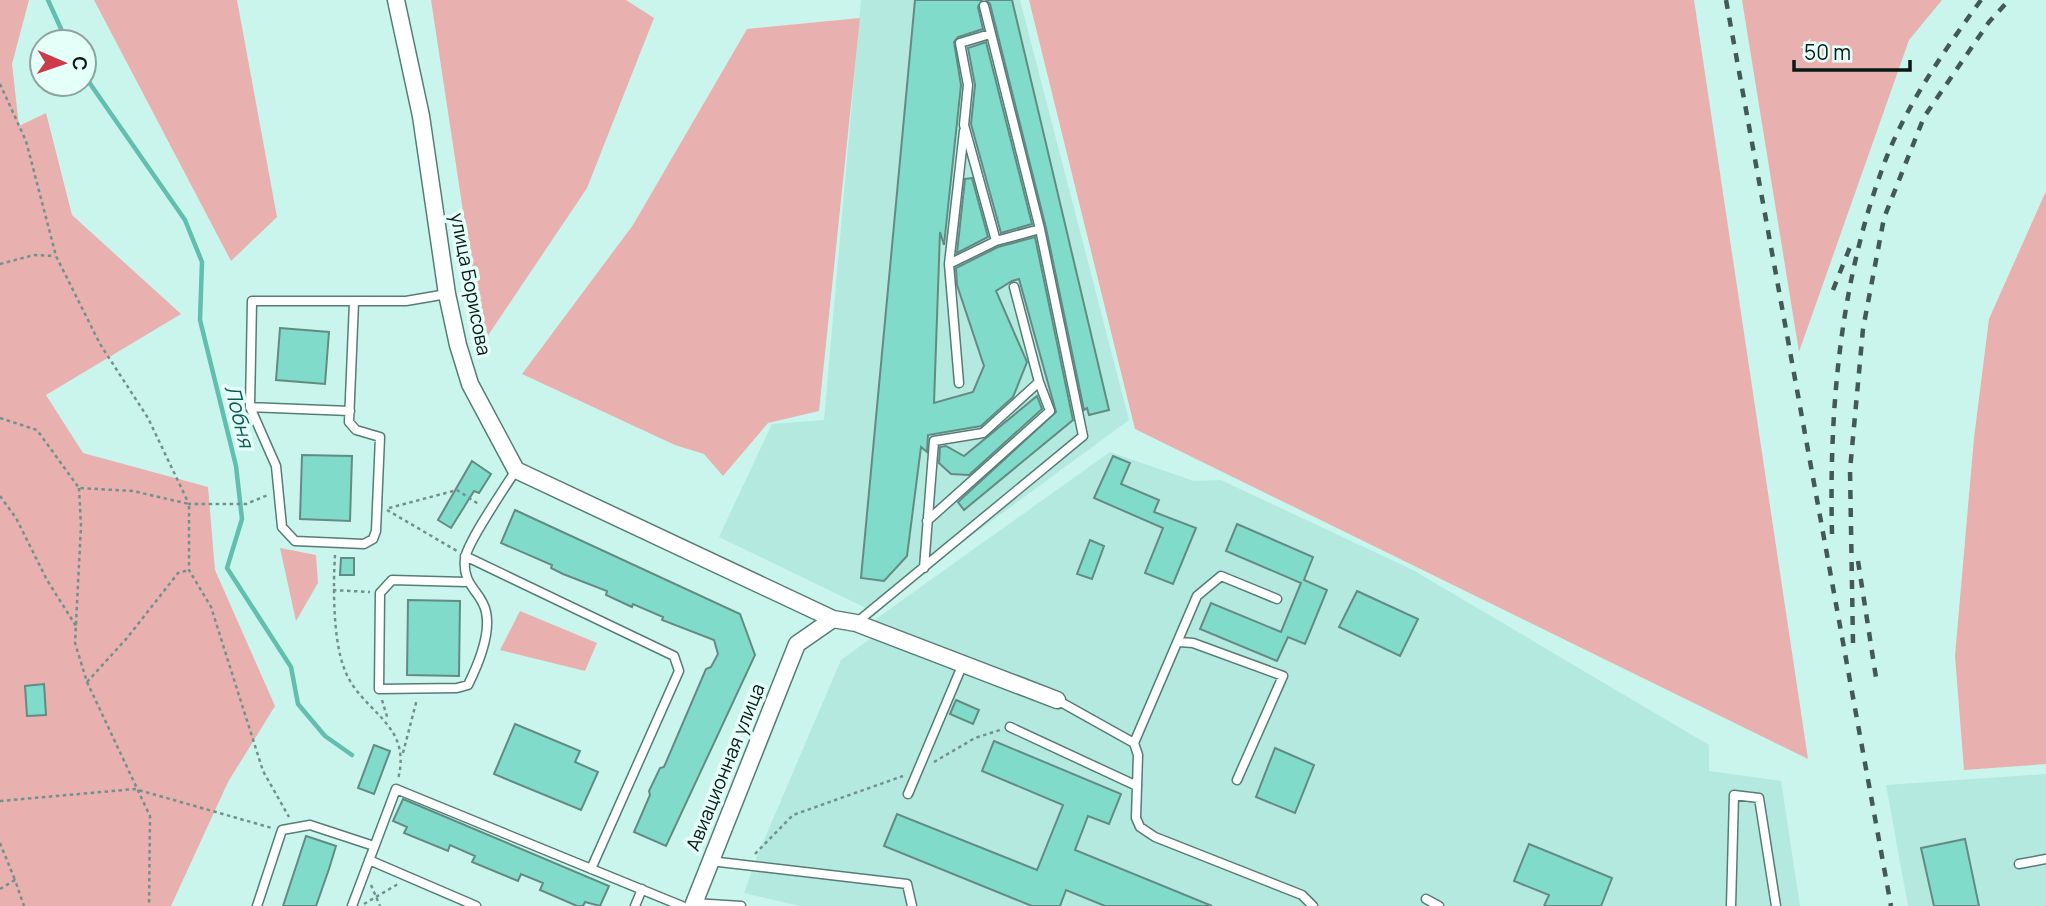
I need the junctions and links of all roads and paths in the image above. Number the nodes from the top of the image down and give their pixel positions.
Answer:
1 (396, 0) edge
2 (984, 6) dead end
3 (990, 34) junction
4 (0, 84) edge
5 (964, 125) junction
6 (1041, 229) junction
7 (996, 241) junction
8 (55, 256) junction
9 (0, 264) edge
10 (949, 264) junction
11 (1014, 286) dead end
12 (447, 294) junction
13 (354, 302) junction
14 (1039, 382) junction
15 (959, 383) dead end
16 (250, 407) junction
17 (350, 411) junction
18 (0, 418) edge
19 (516, 470) junction
20 (79, 488) junction
21 (277, 491) junction
22 (0, 496) edge
23 (189, 504) junction
24 (381, 509) junction
25 (491, 513) junction
26 (927, 521) junction
27 (336, 544) junction
28 (465, 556) junction
29 (924, 568) junction
30 (188, 570) junction
31 (466, 582) junction
32 (333, 590) junction
33 (380, 593) junction
34 (1277, 598) dead end
35 (833, 619) junction
36 (856, 624) junction
37 (76, 626) junction
38 (1179, 642) junction
39 (962, 666) junction
40 (87, 681) junction
41 (379, 689) junction
42 (419, 689) junction
43 (1057, 700) joint
44 (389, 723) junction
45 (1010, 727) joint
46 (1134, 743) junction
47 (403, 753) junction
48 (918, 771) junction
49 (1237, 780) dead end
50 (1137, 786) junction
51 (135, 789) junction
52 (396, 789) junction
53 (908, 794) dead end
54 (0, 801) edge
55 (295, 828) junction
56 (282, 830) junction
57 (0, 843) edge
58 (374, 846) junction
59 (748, 856) dead end
60 (2046, 859) edge
61 (369, 860) junction
62 (710, 861) junction
63 (2019, 864) dead end
64 (591, 869) junction
65 (410, 877) junction
66 (15, 880) junction
67 (0, 889) edge
68 (642, 890) junction
69 (1426, 899) dead end
70 (690, 905) edge
71 (24, 906) edge
72 (149, 906) edge
73 (257, 906) edge
74 (352, 906) edge
75 (362, 906) edge
76 (476, 906) edge
77 (635, 906) edge
78 (741, 906) edge
79 (912, 906) edge
80 (1313, 906) edge
81 (1439, 906) edge
82 (1731, 906) edge
83 (1776, 906) edge

1 - 12 street, улица Борисова
2 - 3 lane
3 - 5 lane
3 - 6 lane
4 - 8 path
5 - 7 lane
5 - 10 lane
6 - 7 lane
6 - 29 lane
7 - 10 lane
8 - 9 path
8 - 23 path
10 - 15 lane
11 - 14 lane
12 - 13 lane
12 - 19 street, улица Борисова
13 - 16 lane
13 - 17 lane
14 - 26 lane
14 - 26 lane
16 - 17 lane
16 - 21 lane
17 - 24 lane
18 - 20 path
19 - 25 lane
19 - 35 street
20 - 23 path
20 - 37 path
21 - 23 path
21 - 27 lane
22 - 37 path
23 - 30 path
24 - 25 path
24 - 27 lane
24 - 28 path
25 - 28 lane
26 - 29 lane
27 - 32 path
28 - 31 lane
28 - 64 lane
29 - 36 lane
30 - 40 path
30 - 55 path
31 - 33 lane
31 - 42 lane
32 - 33 path
32 - 44 path
33 - 41 lane
34 - 38 lane
35 - 36 street
35 - 62 street, Авиационная улица
36 - 39 street
37 - 40 path
38 - 46 lane
38 - 49 lane
39 - 43 street
39 - 48 lane
40 - 51 path
41 - 42 lane
41 - 44 path
42 - 47 path
43 - 46 lane
44 - 47 path
45 - 48 path
45 - 50 lane
46 - 50 lane
47 - 52 path
48 - 53 lane
48 - 59 path
50 - 80 lane
51 - 54 path
51 - 56 path
51 - 72 path
52 - 58 lane
52 - 64 lane
55 - 56 lane
55 - 58 lane
56 - 73 lane
57 - 66 path
58 - 61 lane
60 - 63 lane
61 - 65 lane
61 - 74 lane
62 - 70 street, Авиационная улица
62 - 79 lane
64 - 68 lane
65 - 75 path
65 - 76 lane
66 - 67 path
66 - 71 path
68 - 70 lane
68 - 77 lane
69 - 81 lane
70 - 78 lane
82 - 83 lane

